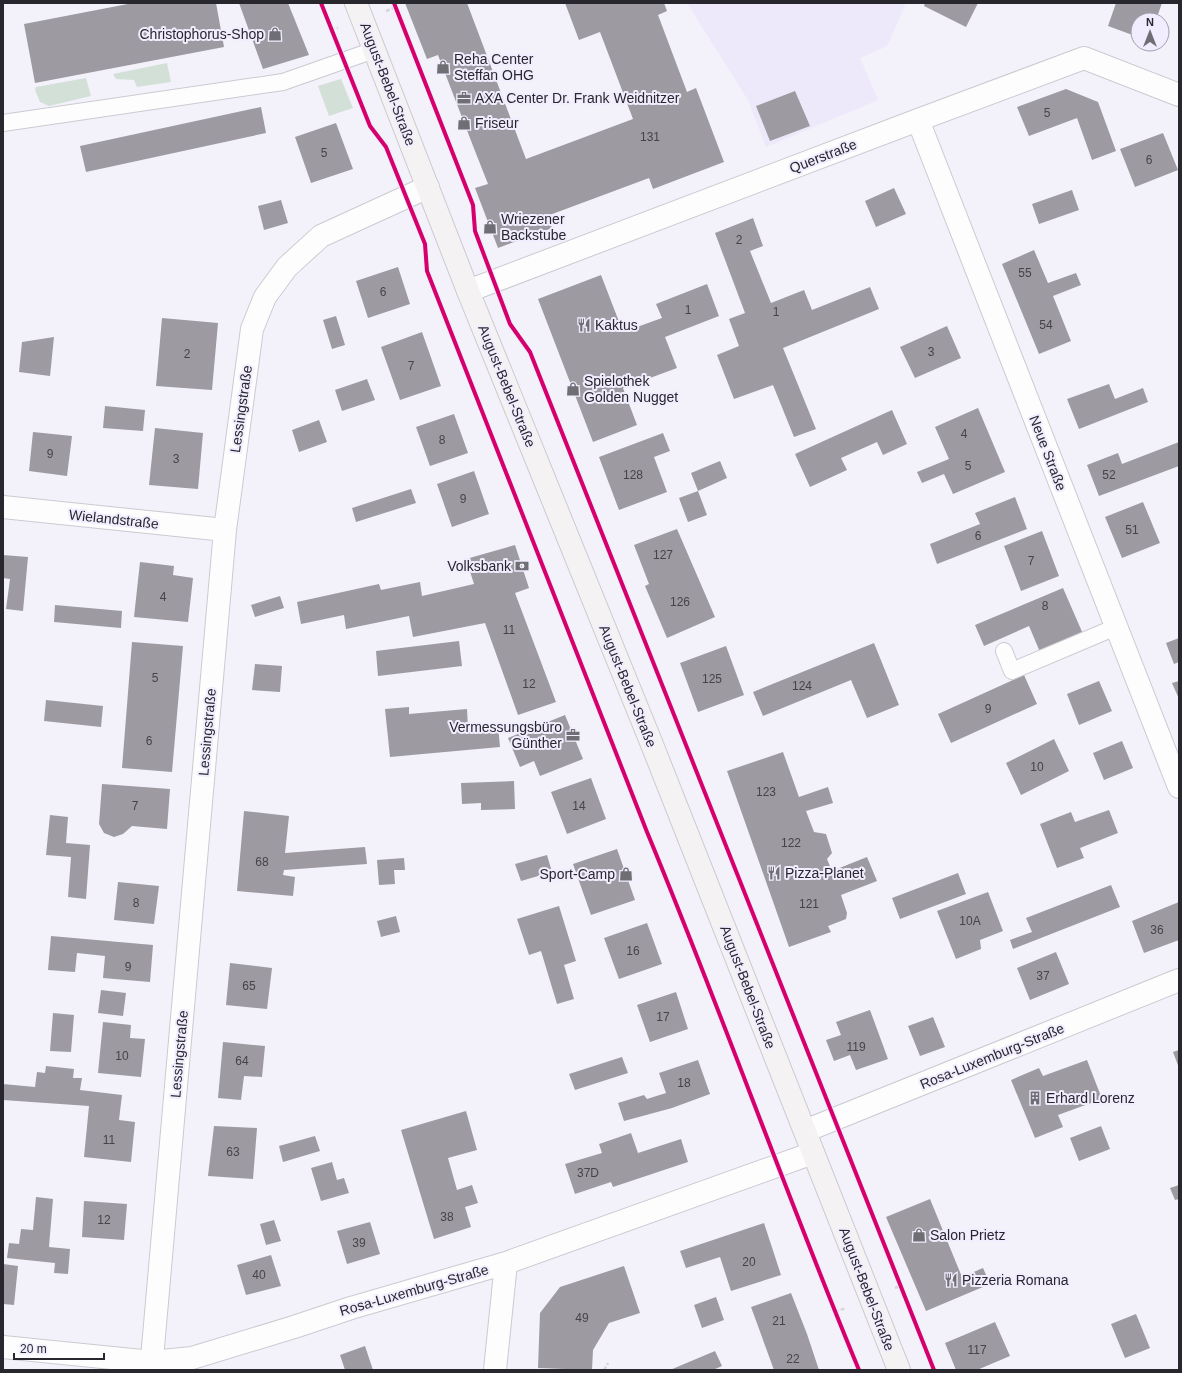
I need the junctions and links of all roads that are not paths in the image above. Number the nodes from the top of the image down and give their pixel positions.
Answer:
1 (356, 3) edge
2 (374, 50) junction
3 (1179, 95) edge
4 (918, 120) junction
5 (3, 123) edge
6 (428, 187) junction
7 (468, 291) junction
8 (3, 508) edge
9 (225, 530) junction
10 (1116, 627) junction
11 (1004, 651) dead end
12 (1179, 787) edge
13 (1179, 980) edge
14 (805, 1131) junction
15 (813, 1153) junction
16 (506, 1263) junction
17 (3, 1347) edge
18 (151, 1366) edge
19 (495, 1370) edge
20 (899, 1370) edge

1 - 2 main road, August-Bebel-Straße
2 - 5 lane
2 - 6 main road, August-Bebel-Straße
3 - 4 street, Querstraße
4 - 7 street, Querstraße
4 - 10 street, Neue Straße
6 - 7 main road, August-Bebel-Straße
6 - 9 street, Lessingstraße
7 - 14 main road, August-Bebel-Straße
8 - 9 street, Wielandstraße
9 - 18 street, Lessingstraße
10 - 11 lane
10 - 12 street, Neue Straße
13 - 14 street, Rosa-Luxemburg-Straße
14 - 15 main road, August-Bebel-Straße
15 - 16 street, Rosa-Luxemburg-Straße
15 - 20 main road, August-Bebel-Straße
16 - 18 street, Rosa-Luxemburg-Straße
16 - 19 street
17 - 18 street, Rosa-Luxemburg-Straße

